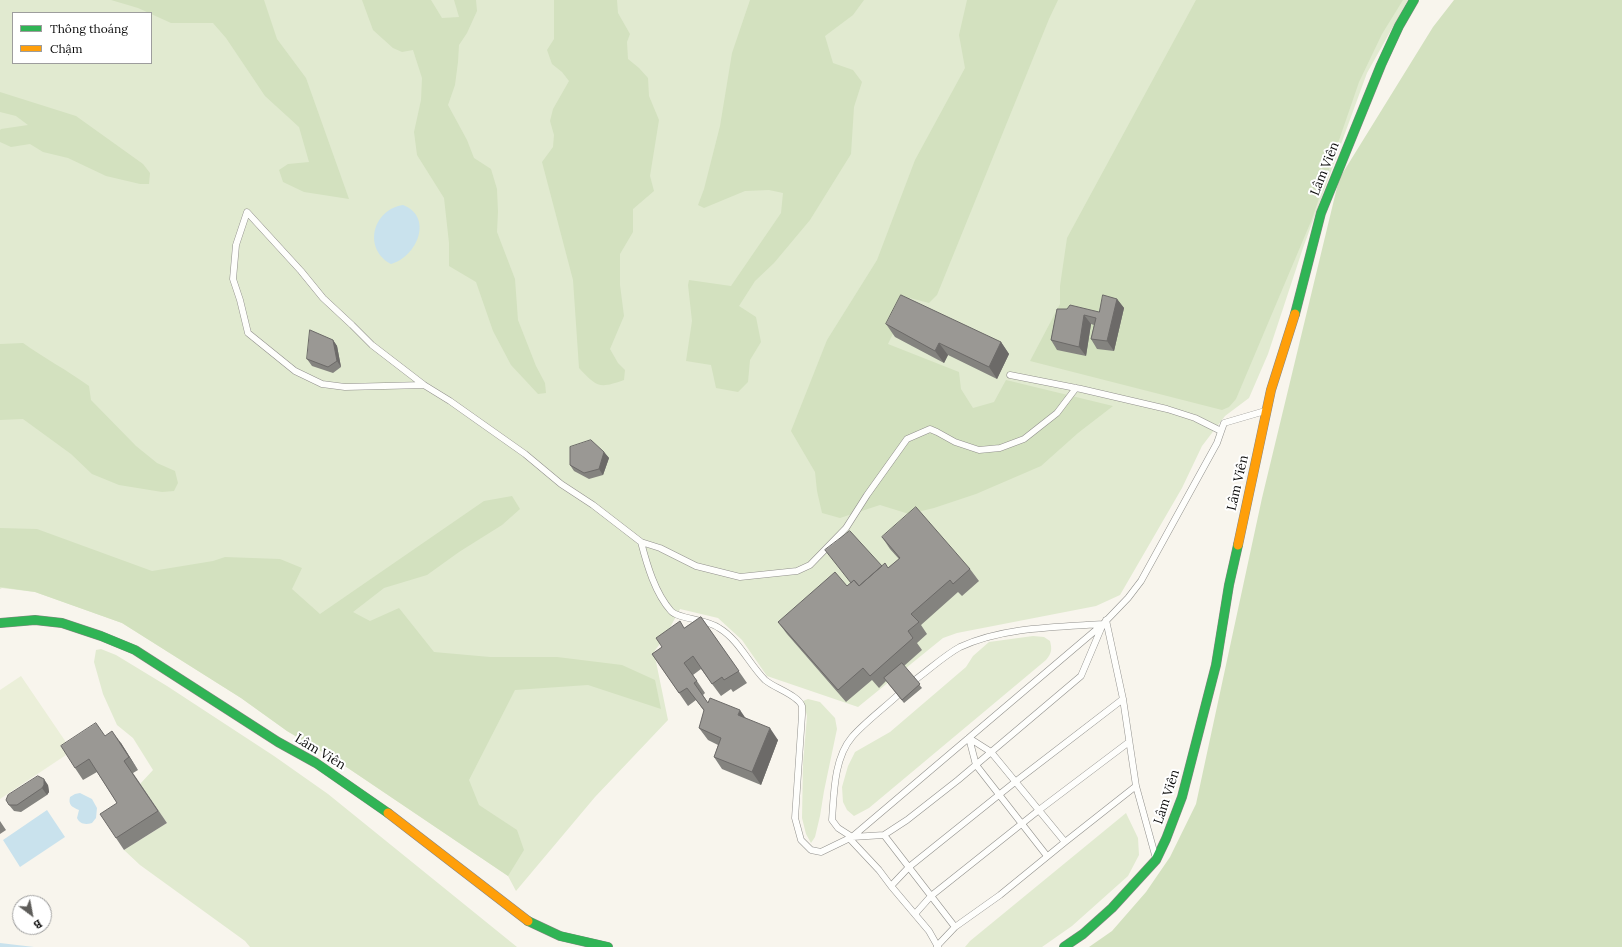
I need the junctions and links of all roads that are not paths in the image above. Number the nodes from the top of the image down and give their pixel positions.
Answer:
1 (1414, 0) edge
2 (1010, 375) dead end
3 (424, 385) junction
4 (1076, 388) junction
5 (1267, 410) junction
6 (1221, 431) junction
7 (641, 542) junction
8 (1104, 622) junction
9 (0, 623) edge
10 (915, 680) edge
11 (898, 695) edge
12 (1123, 699) junction
13 (970, 738) junction
14 (1129, 742) junction
15 (991, 752) junction
16 (976, 765) junction
17 (1015, 782) junction
18 (1136, 786) junction
19 (999, 795) junction
20 (1039, 810) junction
21 (1021, 825) junction
22 (884, 835) junction
23 (851, 838) junction
24 (1065, 842) junction
25 (1047, 856) junction
26 (1156, 860) junction
27 (909, 867) junction
28 (891, 886) junction
29 (932, 896) junction
30 (915, 914) junction
31 (955, 927) junction
32 (937, 946) edge
33 (608, 947) edge
34 (1064, 947) edge

1 - 5 street, Lâm Viên
2 - 4 lane
3 - 3 lane
3 - 7 lane
4 - 6 lane
4 - 7 lane
5 - 6 lane
5 - 26 street, Lâm Viên
6 - 8 lane
7 - 23 lane
8 - 10 lane
8 - 12 lane
8 - 13 lane
8 - 15 lane
9 - 33 street, Lâm Viên
11 - 23 lane
12 - 14 lane
12 - 17 lane
13 - 15 lane
13 - 16 lane
13 - 23 lane
14 - 18 lane
14 - 20 lane
15 - 16 lane
15 - 17 lane
16 - 19 lane
16 - 22 lane
17 - 19 lane
17 - 20 lane
18 - 24 lane
18 - 26 lane
19 - 21 lane
19 - 27 lane
20 - 21 lane
20 - 24 lane
21 - 25 lane
21 - 29 lane
22 - 23 lane
22 - 27 lane
23 - 28 lane
24 - 25 lane
25 - 31 lane
26 - 34 street, Lâm Viên
27 - 28 lane
27 - 29 lane
28 - 30 lane
29 - 30 lane
29 - 31 lane
30 - 32 lane
31 - 32 lane

